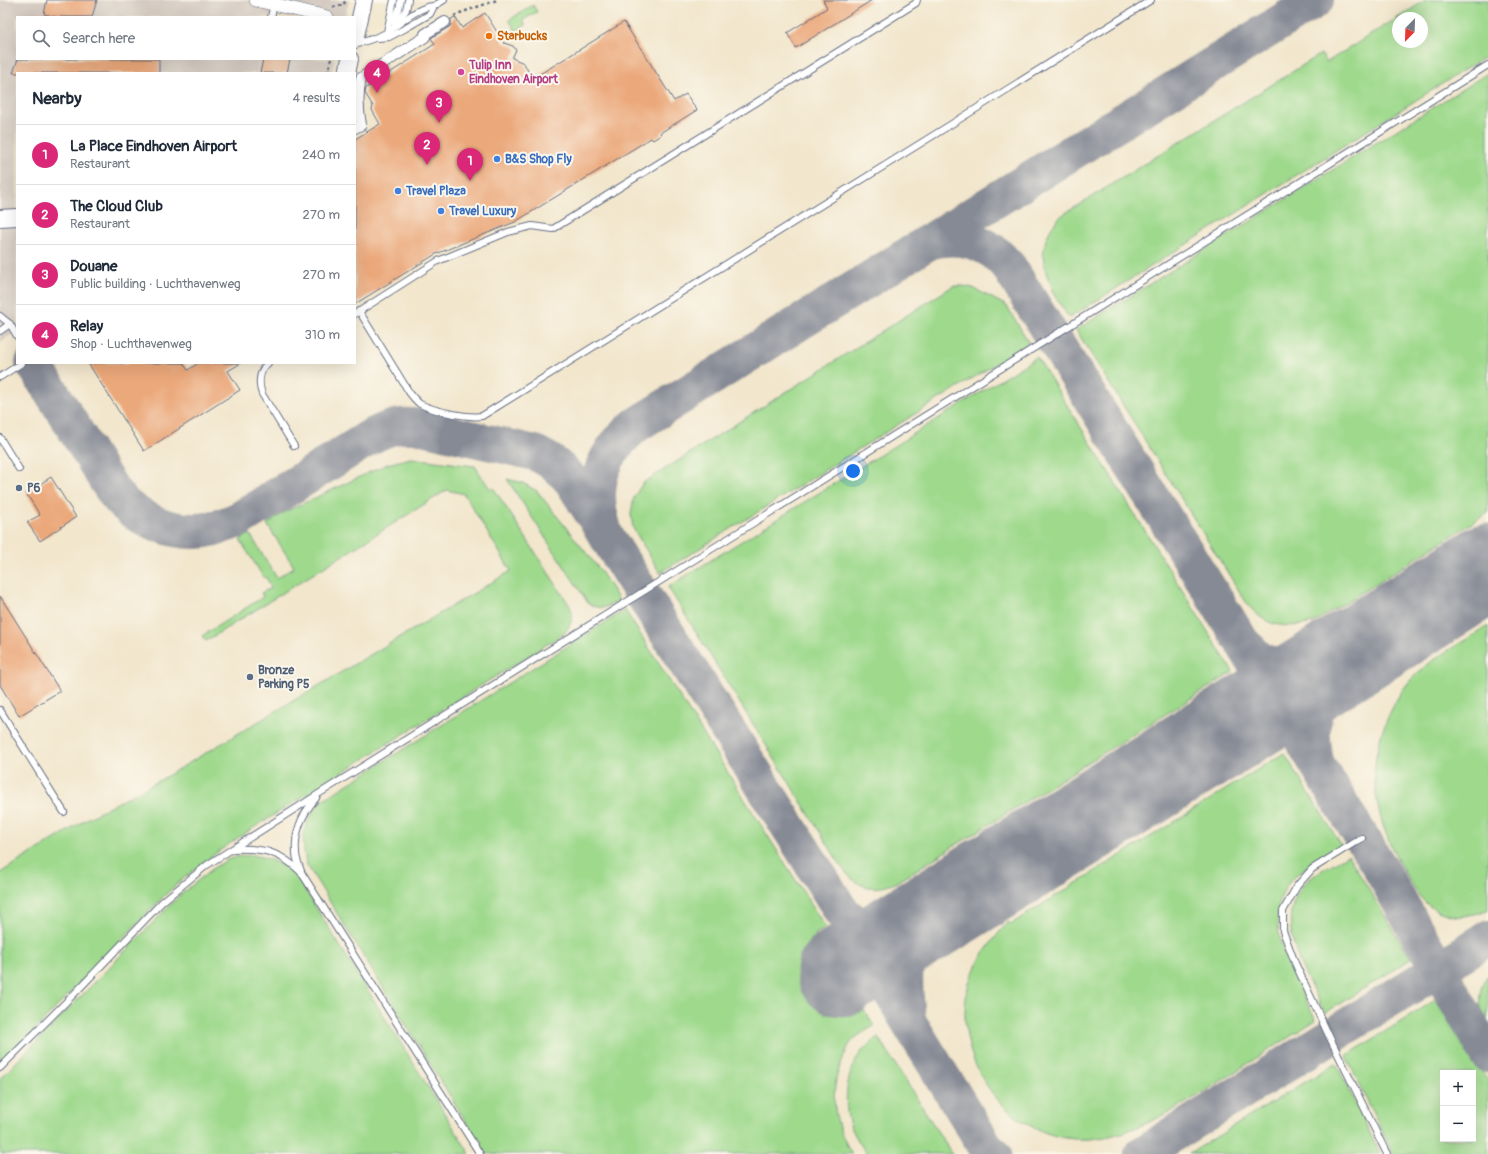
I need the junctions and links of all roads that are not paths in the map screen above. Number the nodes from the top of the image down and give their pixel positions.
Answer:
1 (256, 0) edge
2 (356, 0) edge
3 (364, 0) edge
4 (394, 0) edge
5 (401, 0) edge
6 (408, 0) edge
7 (444, 0) edge
8 (917, 0) edge
9 (1151, 0) edge
10 (434, 6) junction
11 (273, 11) edge
12 (318, 16) edge
13 (352, 16) edge
14 (445, 22) road end
15 (387, 32) junction
16 (356, 36) edge
17 (374, 39) junction
18 (356, 45) edge
19 (342, 60) edge
20 (350, 60) edge
21 (1488, 65) edge
22 (339, 72) edge
23 (347, 72) edge
24 (356, 128) edge
25 (16, 217) edge
26 (0, 218) edge
27 (357, 312) edge
28 (0, 316) edge
29 (10, 324) junction
30 (0, 331) edge
31 (16, 334) edge
32 (20, 364) edge
33 (267, 364) edge
34 (0, 377) edge
35 (0, 438) edge
36 (294, 446) dead end
37 (19, 469) dead end
38 (0, 710) edge
39 (320, 793) junction
40 (64, 812) dead end
41 (1362, 838) dead end
42 (231, 849) junction
43 (301, 872) junction
44 (0, 1068) edge
45 (480, 1154) edge
46 (1387, 1154) edge

1 - 11 street
2 - 13 street
3 - 16 street
4 - 15 lane
5 - 15 lane
6 - 15 lane
7 - 10 lane
8 - 27 lane
9 - 27 lane
10 - 15 lane
10 - 17 lane
11 - 12 street
14 - 24 street
15 - 17 lane
17 - 18 lane
19 - 22 street
20 - 23 street
21 - 39 lane
25 - 26 street
28 - 29 lane
29 - 30 lane
29 - 31 lane
32 - 34 lane
33 - 36 lane
35 - 37 lane
38 - 40 lane
39 - 42 lane
39 - 43 lane
41 - 46 lane
42 - 43 lane
42 - 44 lane
43 - 45 lane

